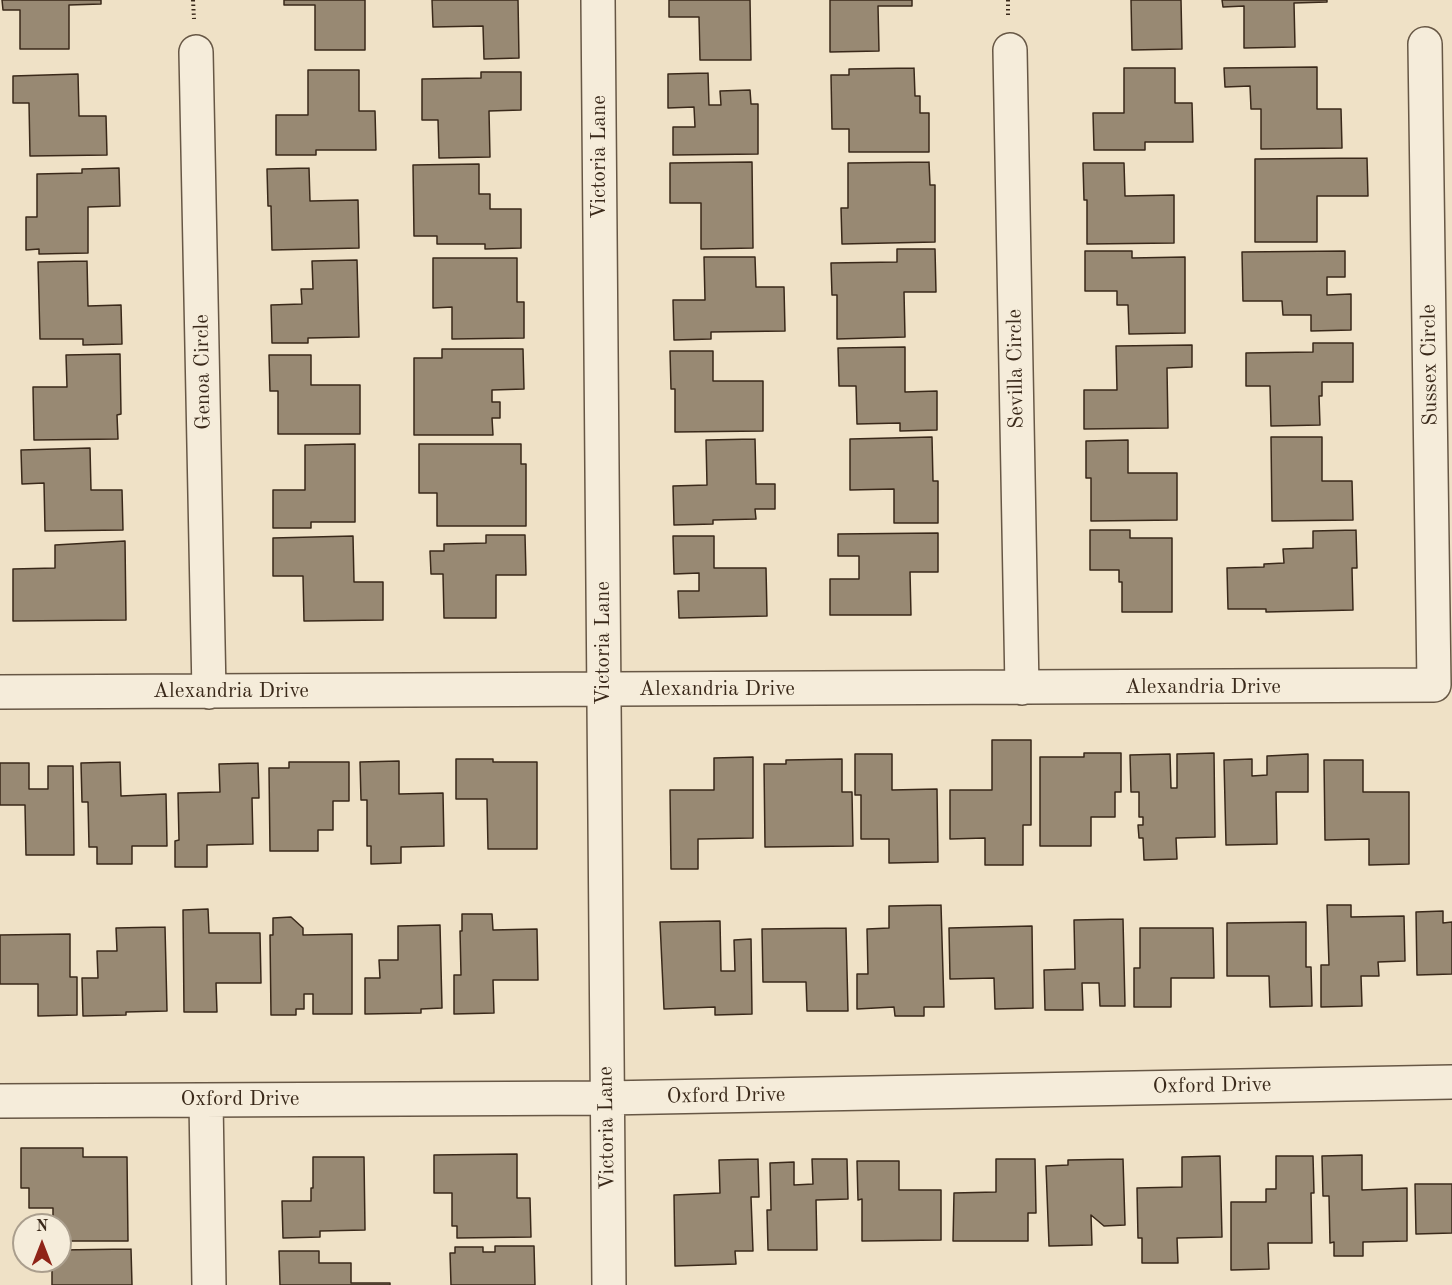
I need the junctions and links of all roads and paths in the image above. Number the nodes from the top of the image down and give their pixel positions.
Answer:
1 (598, 0) edge
2 (1425, 44) dead end
3 (1010, 50) dead end
4 (196, 52) dead end
5 (1434, 685) joint
6 (1022, 688) junction
7 (604, 689) junction
8 (0, 692) edge
9 (209, 692) junction
10 (1452, 1082) edge
11 (606, 1098) junction
12 (206, 1100) junction
13 (0, 1101) edge
14 (208, 1285) edge
15 (609, 1285) edge

1 - 7 street, Victoria Lane
2 - 5 street, Sussex Circle
3 - 6 street, Sevilla Circle
4 - 9 street, Genoa Circle
5 - 6 street, Alexandria Drive
6 - 7 street, Alexandria Drive
7 - 9 street, Alexandria Drive
7 - 11 street, Victoria Lane
8 - 9 street, Alexandria Drive
10 - 11 street, Oxford Drive
11 - 12 street, Oxford Drive
11 - 15 street, Victoria Lane
12 - 13 street, Oxford Drive
12 - 14 street

